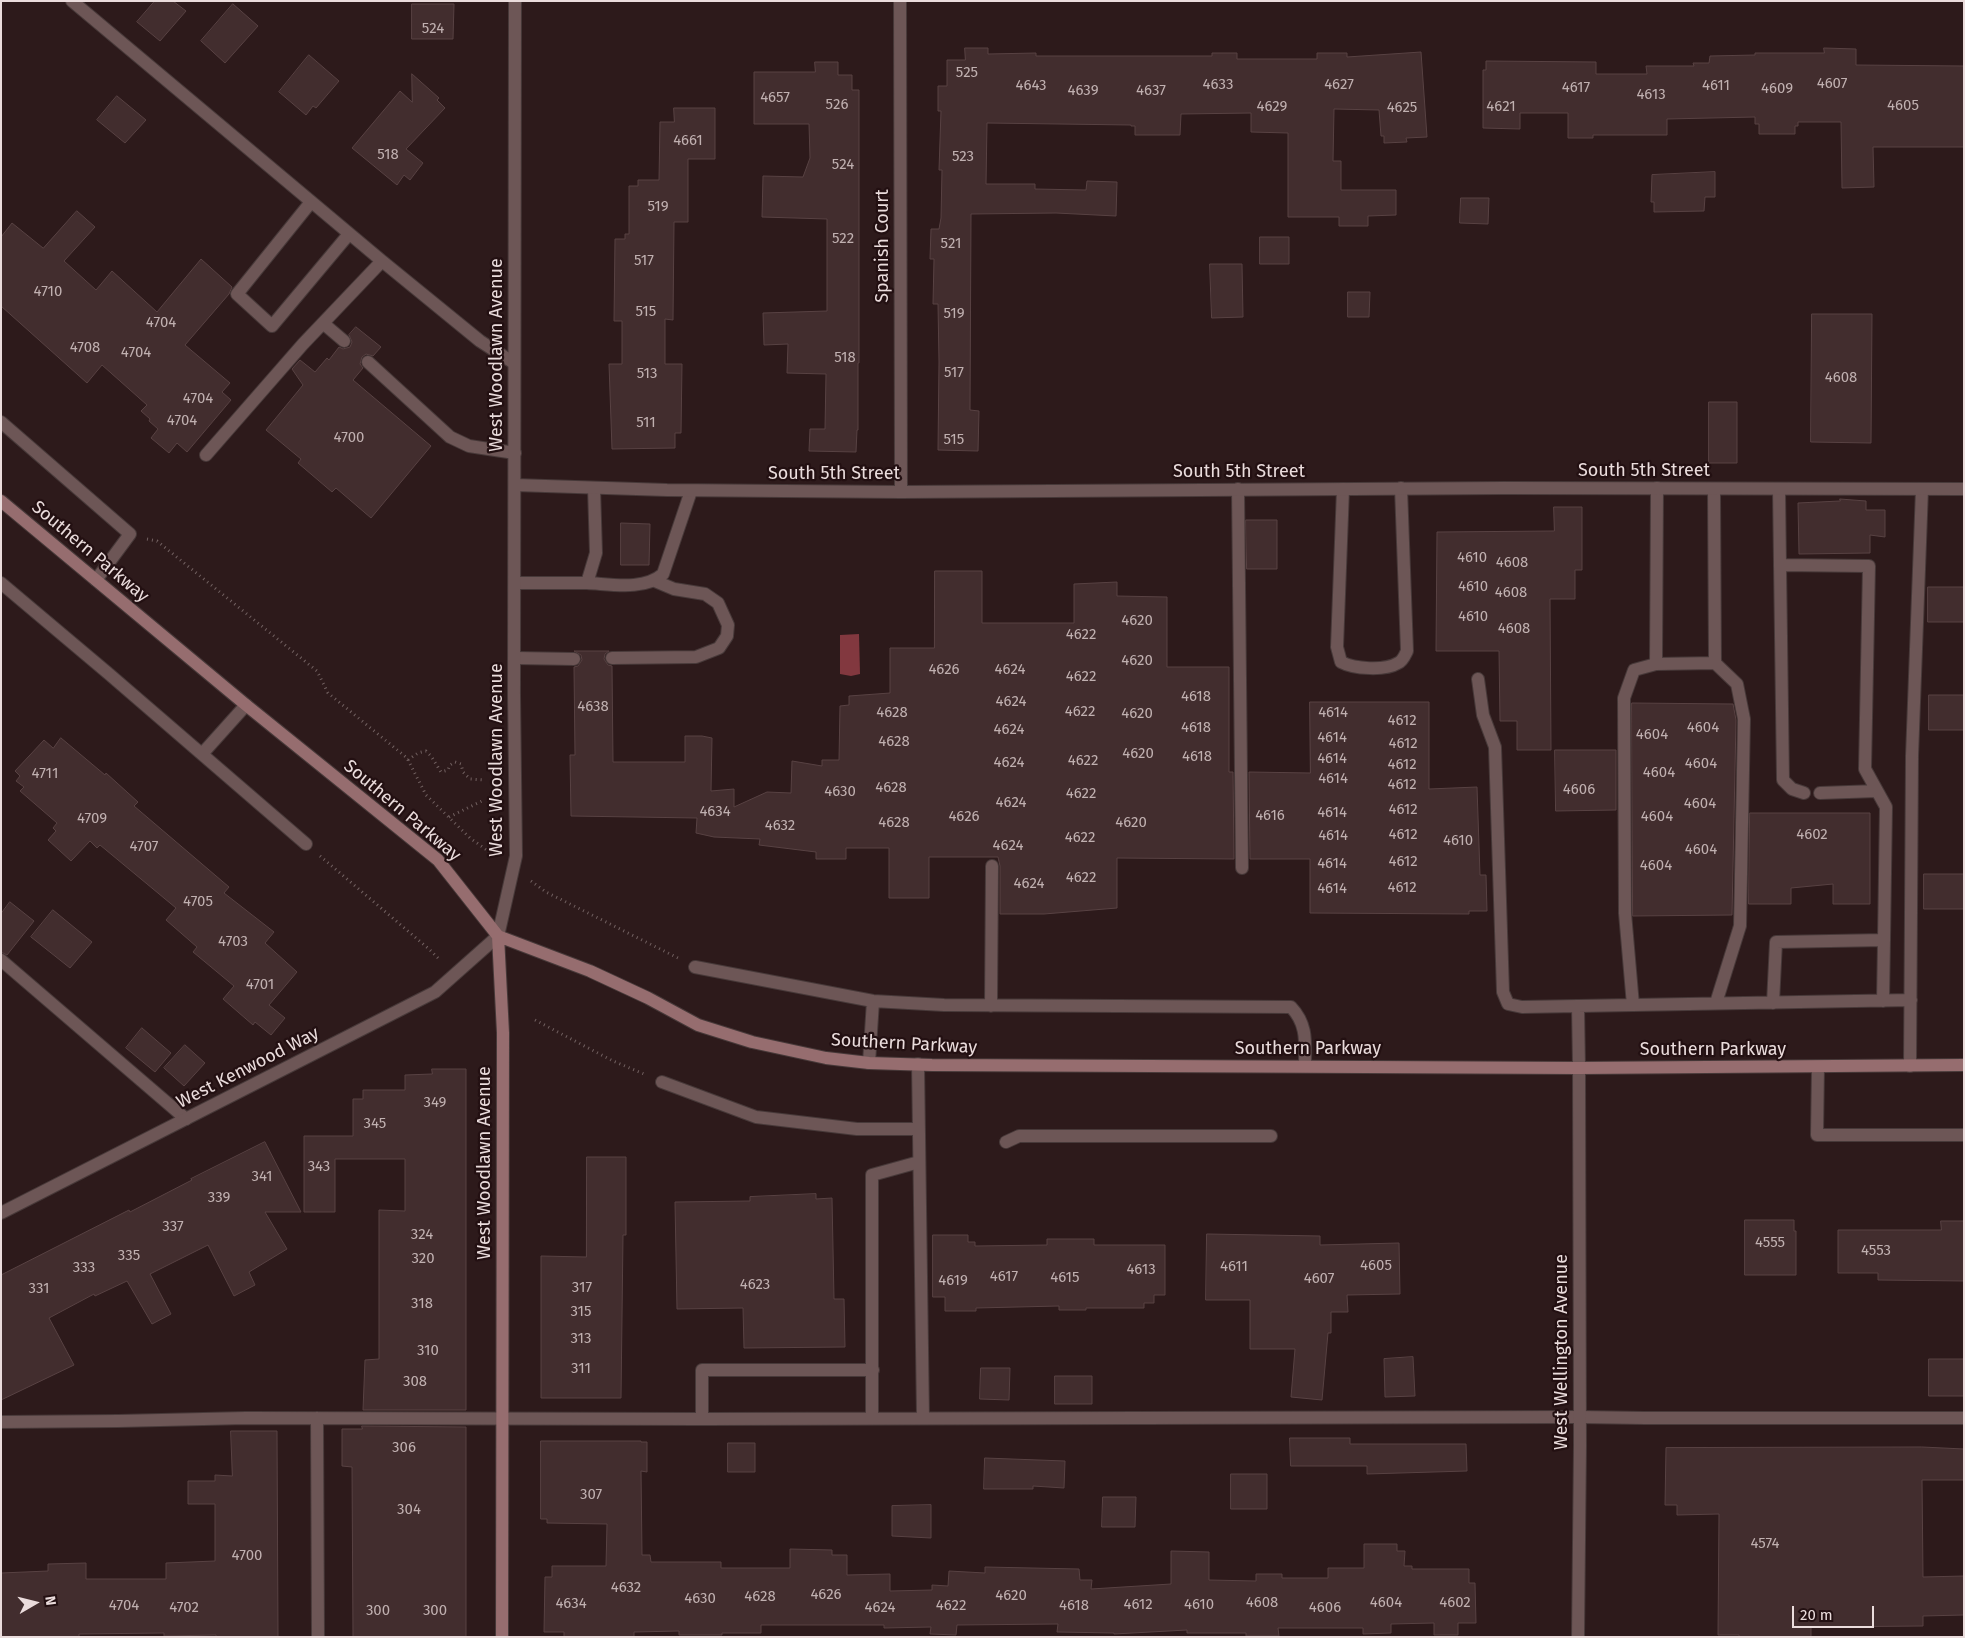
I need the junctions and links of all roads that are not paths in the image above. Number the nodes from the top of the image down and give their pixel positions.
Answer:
1 (72, 1) edge
2 (515, 1) edge
3 (900, 1) edge
4 (311, 202) junction
5 (349, 234) junction
6 (382, 261) junction
7 (324, 324) junction
8 (344, 341) dead end
9 (368, 362) dead end
10 (514, 363) junction
11 (1, 422) edge
12 (515, 453) junction
13 (206, 455) dead end
14 (514, 484) junction
15 (594, 488) junction
16 (1401, 488) junction
17 (1657, 488) junction
18 (1238, 489) junction
19 (1343, 489) junction
20 (1714, 489) junction
21 (1779, 489) junction
22 (1922, 489) junction
23 (1964, 490) edge
24 (691, 491) junction
25 (901, 492) junction
26 (1, 501) edge
27 (1780, 565) junction
28 (96, 580) junction
29 (655, 581) junction
30 (514, 582) junction
31 (1, 583) edge
32 (587, 583) junction
33 (515, 658) junction
34 (612, 658) dead end
35 (574, 659) dead end
36 (1715, 663) junction
37 (1656, 664) junction
38 (1478, 680) dead end
39 (246, 705) junction
40 (202, 754) junction
41 (1877, 791) junction
42 (1804, 793) dead end
43 (1820, 793) dead end
44 (306, 844) road end
45 (992, 866) dead end
46 (1242, 868) dead end
47 (498, 936) junction
48 (1884, 940) junction
49 (1, 960) edge
50 (695, 967) road end
51 (1911, 1000) junction
52 (873, 1001) junction
53 (1883, 1001) junction
54 (1716, 1003) junction
55 (1773, 1003) junction
56 (1633, 1005) junction
57 (992, 1006) junction
58 (1578, 1006) junction
59 (869, 1063) junction
60 (918, 1064) junction
61 (1964, 1065) edge
62 (1305, 1066) junction
63 (1910, 1066) junction
64 (1818, 1067) junction
65 (1579, 1068) junction
66 (662, 1082) road end
67 (186, 1119) junction
68 (919, 1128) junction
69 (1964, 1135) edge
70 (1271, 1136) dead end
71 (1006, 1142) dead end
72 (919, 1162) junction
73 (1, 1213) edge
74 (873, 1370) junction
75 (1579, 1417) junction
76 (317, 1418) junction
77 (503, 1418) junction
78 (872, 1418) junction
79 (923, 1418) junction
80 (1964, 1418) edge
81 (702, 1419) junction
82 (1, 1422) edge
83 (318, 1637) edge
84 (502, 1637) edge
85 (1578, 1637) edge

1 - 4 street
2 - 10 street, West Woodlawn Avenue
3 - 25 street, Spanish Court
4 - 5 street
4 - 5 street
5 - 6 street
6 - 7 street
6 - 10 street
7 - 8 street
7 - 13 street
9 - 12 street
10 - 12 street, West Woodlawn Avenue
11 - 28 street
12 - 14 street, West Woodlawn Avenue
14 - 15 street, South 5th Street
14 - 30 street, West Woodlawn Avenue
15 - 24 street, South 5th Street
15 - 32 street
16 - 17 street, South 5th Street
16 - 19 street, South 5th Street
16 - 19 street
17 - 20 street, South 5th Street
17 - 37 street
18 - 19 street, South 5th Street
18 - 25 street, South 5th Street
18 - 46 street
20 - 21 street, South 5th Street
20 - 36 street
21 - 22 street, South 5th Street
21 - 27 street
22 - 23 street, South 5th Street
22 - 51 street
24 - 25 street, South 5th Street
24 - 29 street
26 - 28 main road, Southern Parkway
27 - 41 street
27 - 42 street
28 - 39 main road, Southern Parkway
29 - 32 street
29 - 34 street
30 - 32 street
30 - 33 street, West Woodlawn Avenue
31 - 40 street
33 - 35 street
33 - 47 street, West Woodlawn Avenue
36 - 37 street
36 - 54 street
37 - 56 street
38 - 58 street
39 - 40 street
39 - 47 main road, Southern Parkway
40 - 44 street
41 - 43 street
41 - 48 street
45 - 57 street
47 - 59 main road, Southern Parkway
47 - 67 street, West Kenwood Way
47 - 77 main road, West Woodlawn Avenue
48 - 53 street
48 - 55 street
49 - 67 street
50 - 52 street
51 - 53 street
51 - 63 street
52 - 57 street
52 - 59 street
53 - 55 street
54 - 55 street
54 - 56 street
56 - 58 street
57 - 62 street
58 - 65 street, West Wellington Avenue
59 - 60 main road, Southern Parkway
60 - 62 main road, Southern Parkway
60 - 68 street
61 - 63 main road, Southern Parkway
62 - 65 main road, Southern Parkway
63 - 64 main road, Southern Parkway
64 - 65 main road, Southern Parkway
64 - 69 street
65 - 75 street, West Wellington Avenue
66 - 68 street
67 - 73 street, West Kenwood Way
68 - 72 street
70 - 71 street
72 - 74 street
72 - 79 street
74 - 78 street
74 - 81 street
75 - 79 street
75 - 80 street
75 - 85 street, West Wellington Avenue
76 - 77 street
76 - 82 street
76 - 83 street
77 - 81 street
77 - 84 main road, West Woodlawn Avenue
78 - 79 street
78 - 81 street

